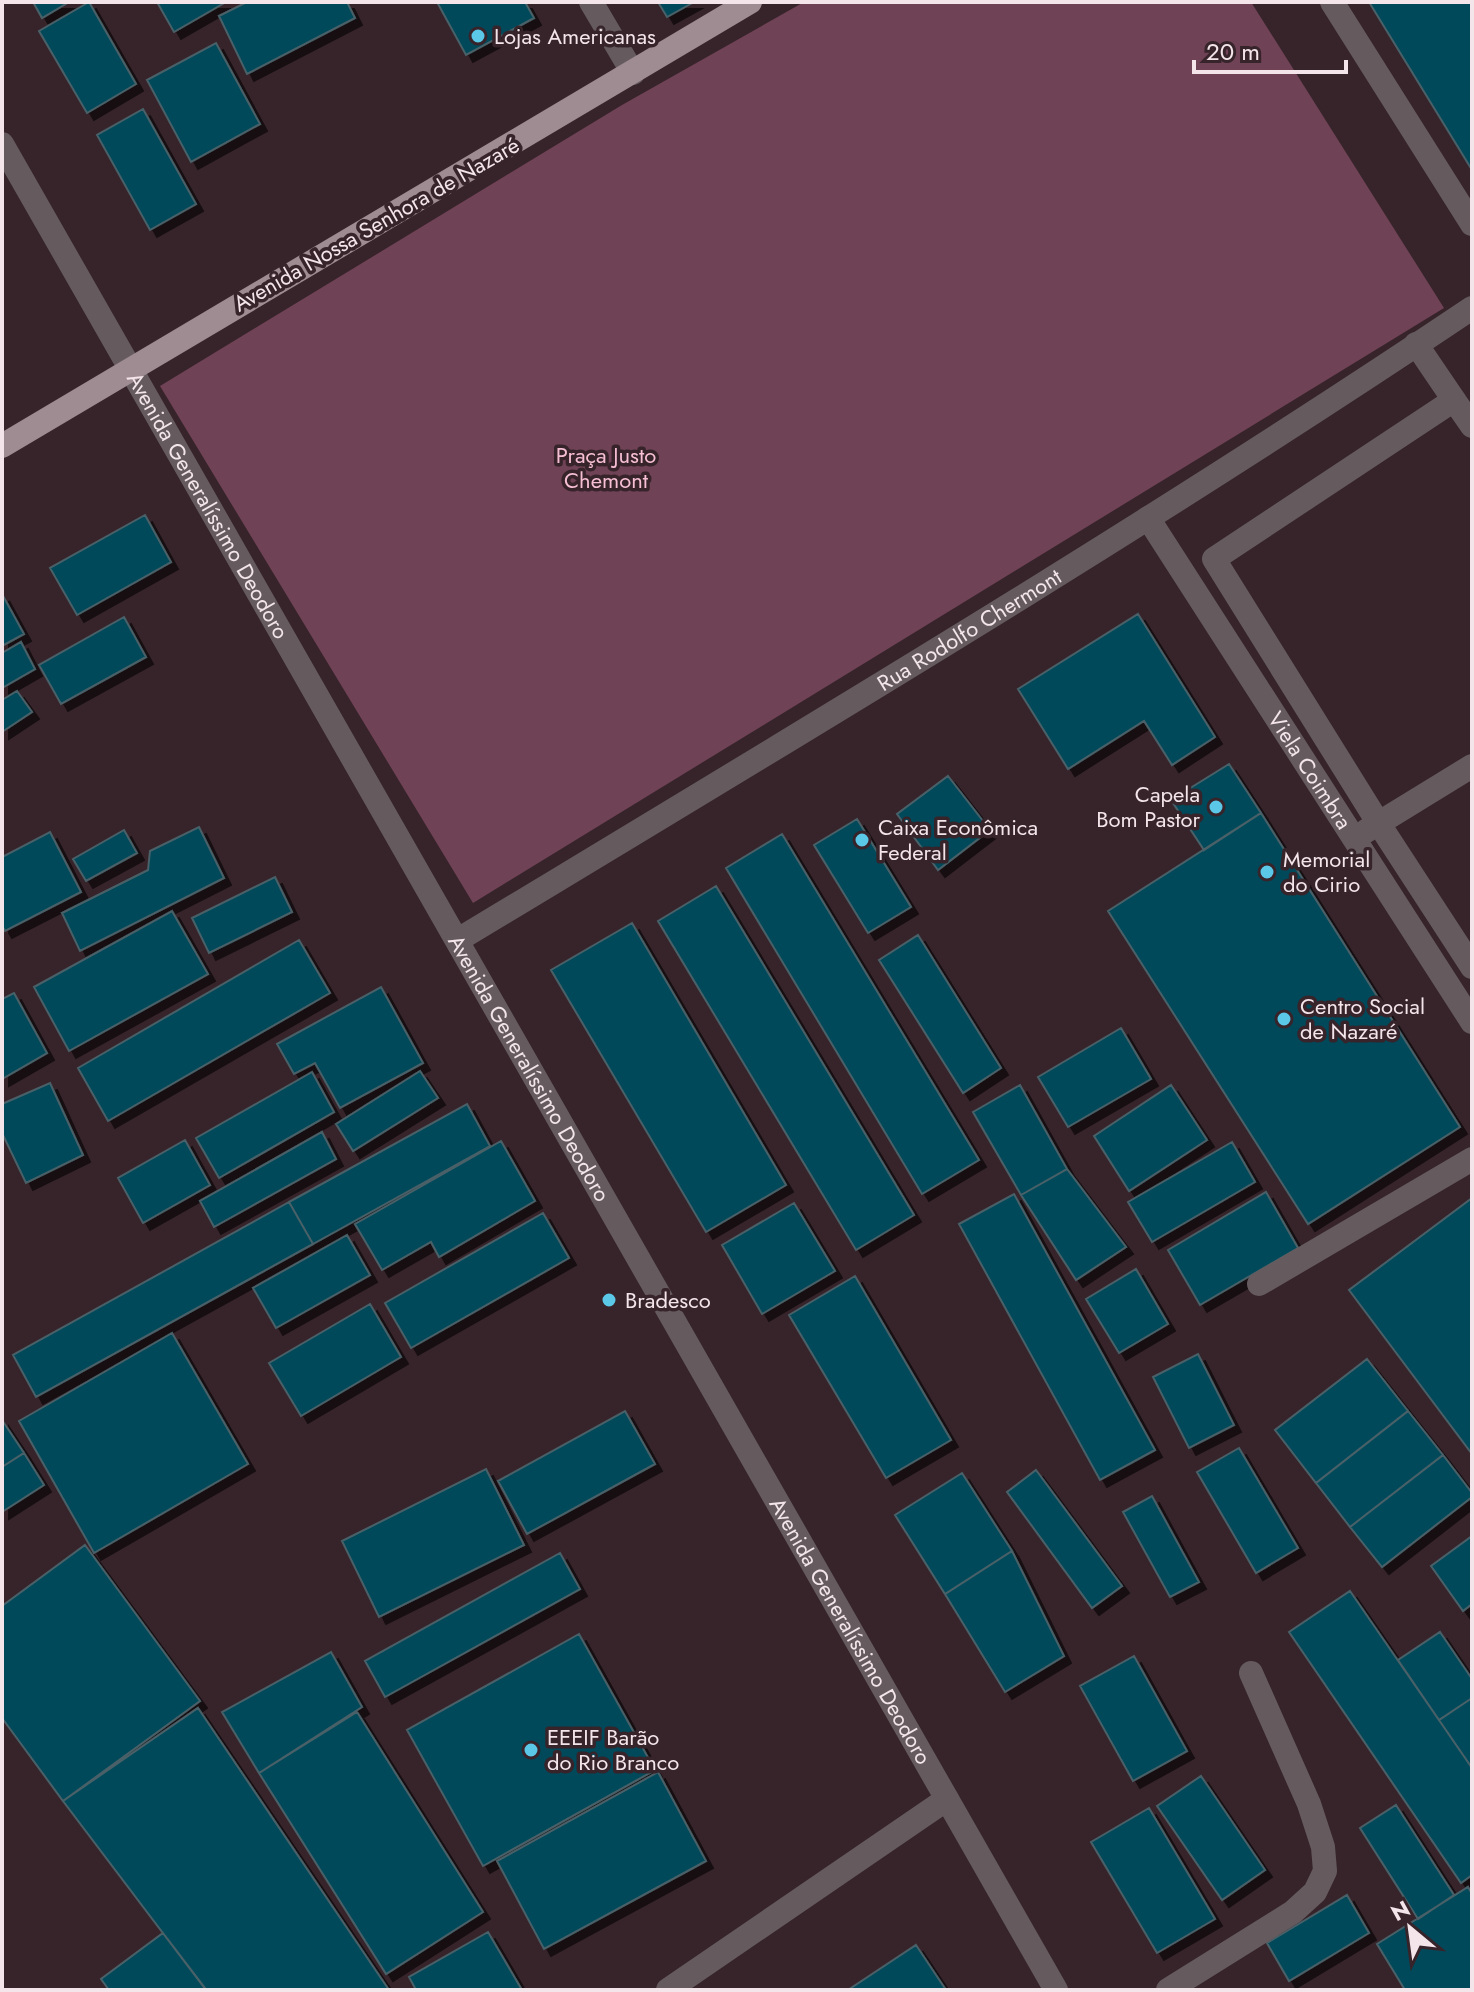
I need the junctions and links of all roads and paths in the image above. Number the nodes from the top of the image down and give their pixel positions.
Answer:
1 (591, 2) edge
2 (750, 2) edge
3 (1332, 2) edge
4 (633, 73) junction
5 (2, 144) edge
6 (1472, 224) edge
7 (1472, 308) edge
8 (1416, 344) junction
9 (129, 369) junction
10 (1454, 400) junction
11 (1472, 426) edge
12 (2, 446) edge
13 (1148, 518) junction
14 (1472, 766) edge
15 (1379, 824) junction
16 (1354, 839) junction
17 (458, 940) junction
18 (1472, 967) edge
19 (1472, 1022) edge
20 (1472, 1159) edge
21 (1259, 1284) dead end
22 (1251, 1673) dead end
23 (947, 1799) junction
24 (668, 1990) edge
25 (1056, 1990) edge
26 (1168, 1990) edge

1 - 4 street
2 - 4 main road, Avenida Nossa Senhora de Nazaré
3 - 6 street
4 - 9 main road, Avenida Nossa Senhora de Nazaré
5 - 9 street, Avenida Generalíssimo Deodoro
7 - 8 street, Rua Rodolfo Chermont
8 - 10 street
8 - 13 street, Rua Rodolfo Chermont
9 - 12 main road, Avenida Nossa Senhora de Nazaré
9 - 17 street, Avenida Generalíssimo Deodoro
10 - 11 street
10 - 15 street
13 - 16 street, Viela Coimbra
13 - 17 street, Rua Rodolfo Chermont
14 - 15 street
15 - 16 street
15 - 18 street
16 - 19 street, Viela Coimbra
17 - 23 street, Avenida Generalíssimo Deodoro
20 - 21 street
22 - 26 street
23 - 24 street
23 - 25 street, Avenida Generalíssimo Deodoro

